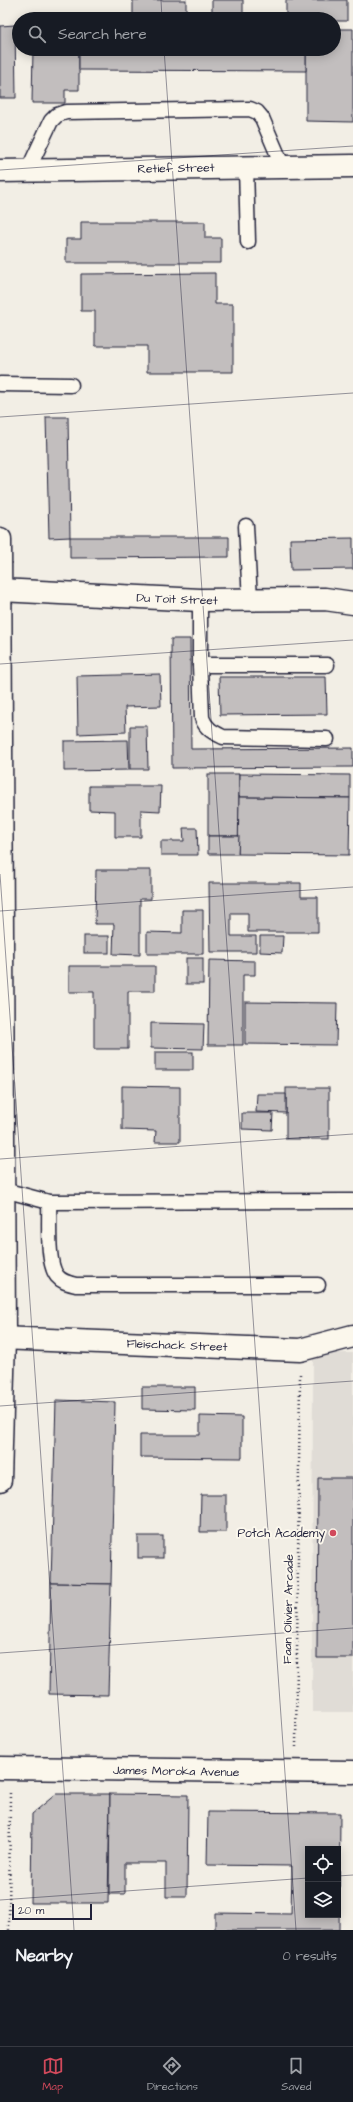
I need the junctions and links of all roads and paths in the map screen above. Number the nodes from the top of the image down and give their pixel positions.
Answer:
1 (353, 166) edge
2 (246, 167) junction
3 (283, 167) junction
4 (28, 170) junction
5 (0, 171) edge
6 (248, 242) dead end
7 (0, 384) edge
8 (71, 385) dead end
9 (246, 526) dead end
10 (0, 539) edge
11 (1, 590) edge
12 (200, 600) junction
13 (250, 600) junction
14 (353, 603) edge
15 (200, 664) junction
16 (327, 665) dead end
17 (327, 739) dead end
18 (4, 1190) junction
19 (353, 1201) edge
20 (49, 1202) junction
21 (318, 1285) dead end
22 (353, 1336) edge
23 (2, 1338) edge
24 (300, 1350) junction
25 (0, 1480) edge
26 (0, 1768) edge
27 (296, 1772) junction
28 (353, 1772) edge
29 (10, 1788) dead end
30 (9, 1930) edge

1 - 3 street, Retief Street
2 - 3 street, Retief Street
2 - 4 street, Retief Street
2 - 6 lane
3 - 4 lane
4 - 5 street, Retief Street
7 - 8 lane
9 - 13 lane
10 - 11 street
11 - 12 street, Du Toit Street
11 - 18 street
12 - 13 street, Du Toit Street
12 - 15 lane
13 - 14 street, Du Toit Street
15 - 16 lane
15 - 17 lane
18 - 20 lane
18 - 23 street
19 - 20 lane
20 - 21 lane
22 - 24 street, Fleischack Street
23 - 24 street, Fleischack Street
23 - 25 street
24 - 27 path, Faan Olivier Arcade
26 - 27 street, James Moroka Avenue
27 - 28 street, James Moroka Avenue
29 - 30 path

